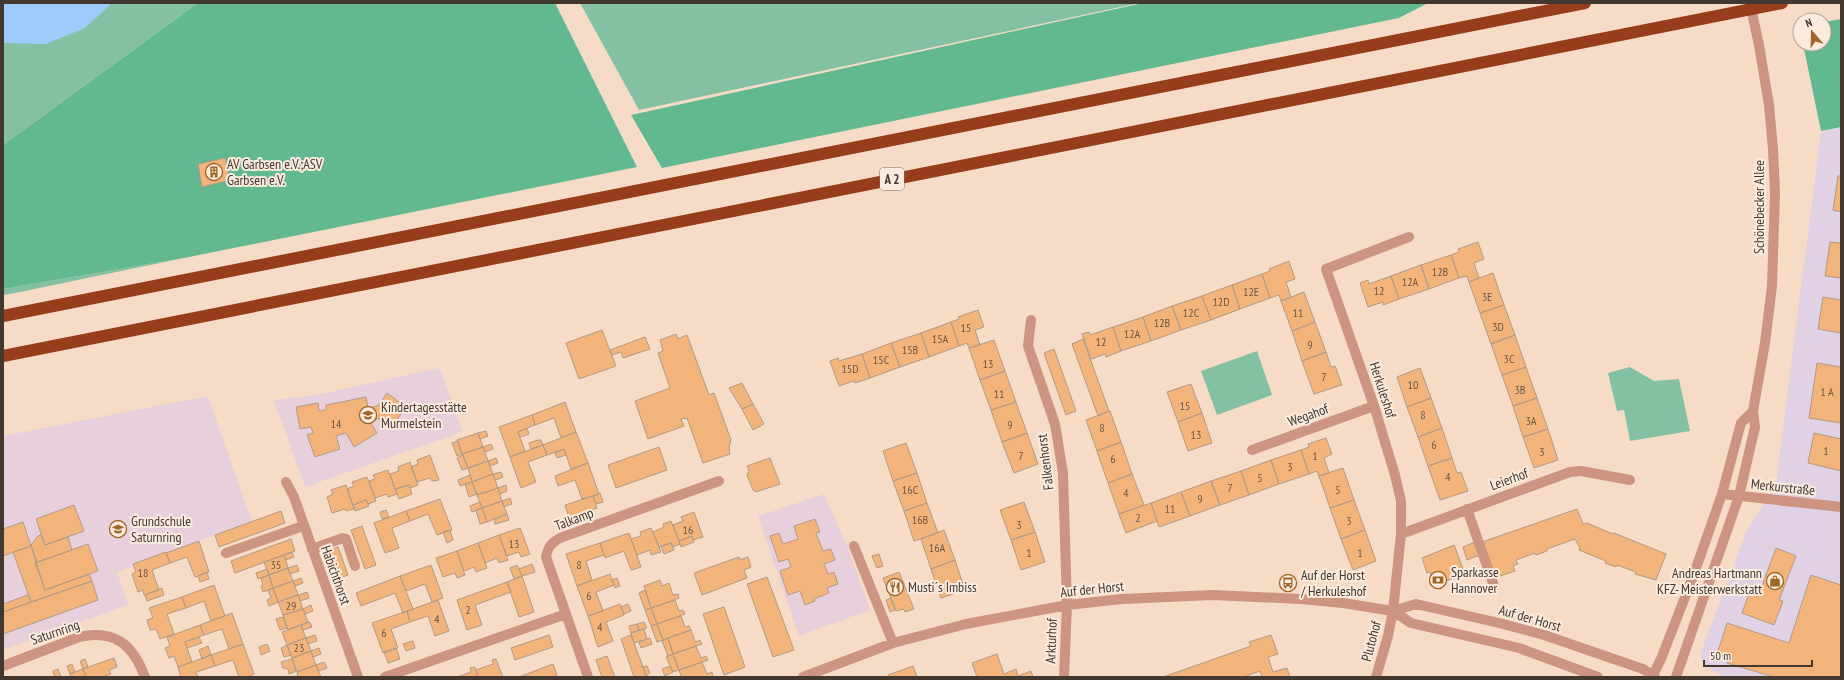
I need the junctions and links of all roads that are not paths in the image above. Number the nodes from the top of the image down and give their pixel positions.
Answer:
1 (1585, 3) edge
2 (1750, 3) edge
3 (1782, 3) edge
4 (1410, 237) dead end
5 (3, 316) edge
6 (1032, 320) dead end
7 (3, 356) edge
8 (1374, 406) junction
9 (1753, 411) junction
10 (1252, 450) dead end
11 (1630, 480) dead end
12 (719, 481) dead end
13 (286, 482) dead end
14 (1722, 494) junction
15 (1739, 496) junction
16 (1841, 507) edge
17 (1467, 510) junction
18 (304, 526) junction
19 (1401, 534) junction
20 (854, 546) dead end
21 (312, 549) junction
22 (226, 553) dead end
23 (355, 566) dead end
24 (1494, 586) dead end
25 (1066, 605) junction
26 (1394, 612) junction
27 (566, 614) junction
28 (893, 643) junction
29 (3, 666) edge
30 (1654, 676) edge
31 (145, 677) edge
32 (358, 677) edge
33 (385, 677) edge
34 (588, 677) edge
35 (803, 677) edge
36 (1064, 677) edge
37 (1376, 677) edge
38 (1598, 677) edge
39 (1676, 677) edge

1 - 5 highway
2 - 9 street, Schönebecker Allee
3 - 7 highway, A 2
4 - 8 street, Herkuleshof
6 - 25 street, Falkenhorst
8 - 10 street, Wegahof
8 - 19 street, Herkuleshof
9 - 14 street
9 - 15 street, Schönebecker Allee
11 - 17 street, Leierhof
12 - 27 street, Talkamp
13 - 18 street, Habichthorst
14 - 15 street, Merkurstraße
14 - 30 street
15 - 16 street, Merkurstraße
15 - 39 street, Schönebecker Allee
17 - 19 street, Leierhof
17 - 24 street
18 - 21 street, Habichthorst
18 - 22 street
19 - 26 street, Herkuleshof
20 - 28 street
21 - 23 street
21 - 32 street, Habichthorst
25 - 26 street, Auf der Horst
25 - 28 street, Auf der Horst
25 - 36 street, Arkturhof
26 - 30 street, Auf der Horst
26 - 37 street, Plutohof
26 - 38 street, Auf der Horst
27 - 33 street
27 - 34 street, Talkamp
28 - 35 street, Auf der Horst
29 - 31 street, Saturnring

